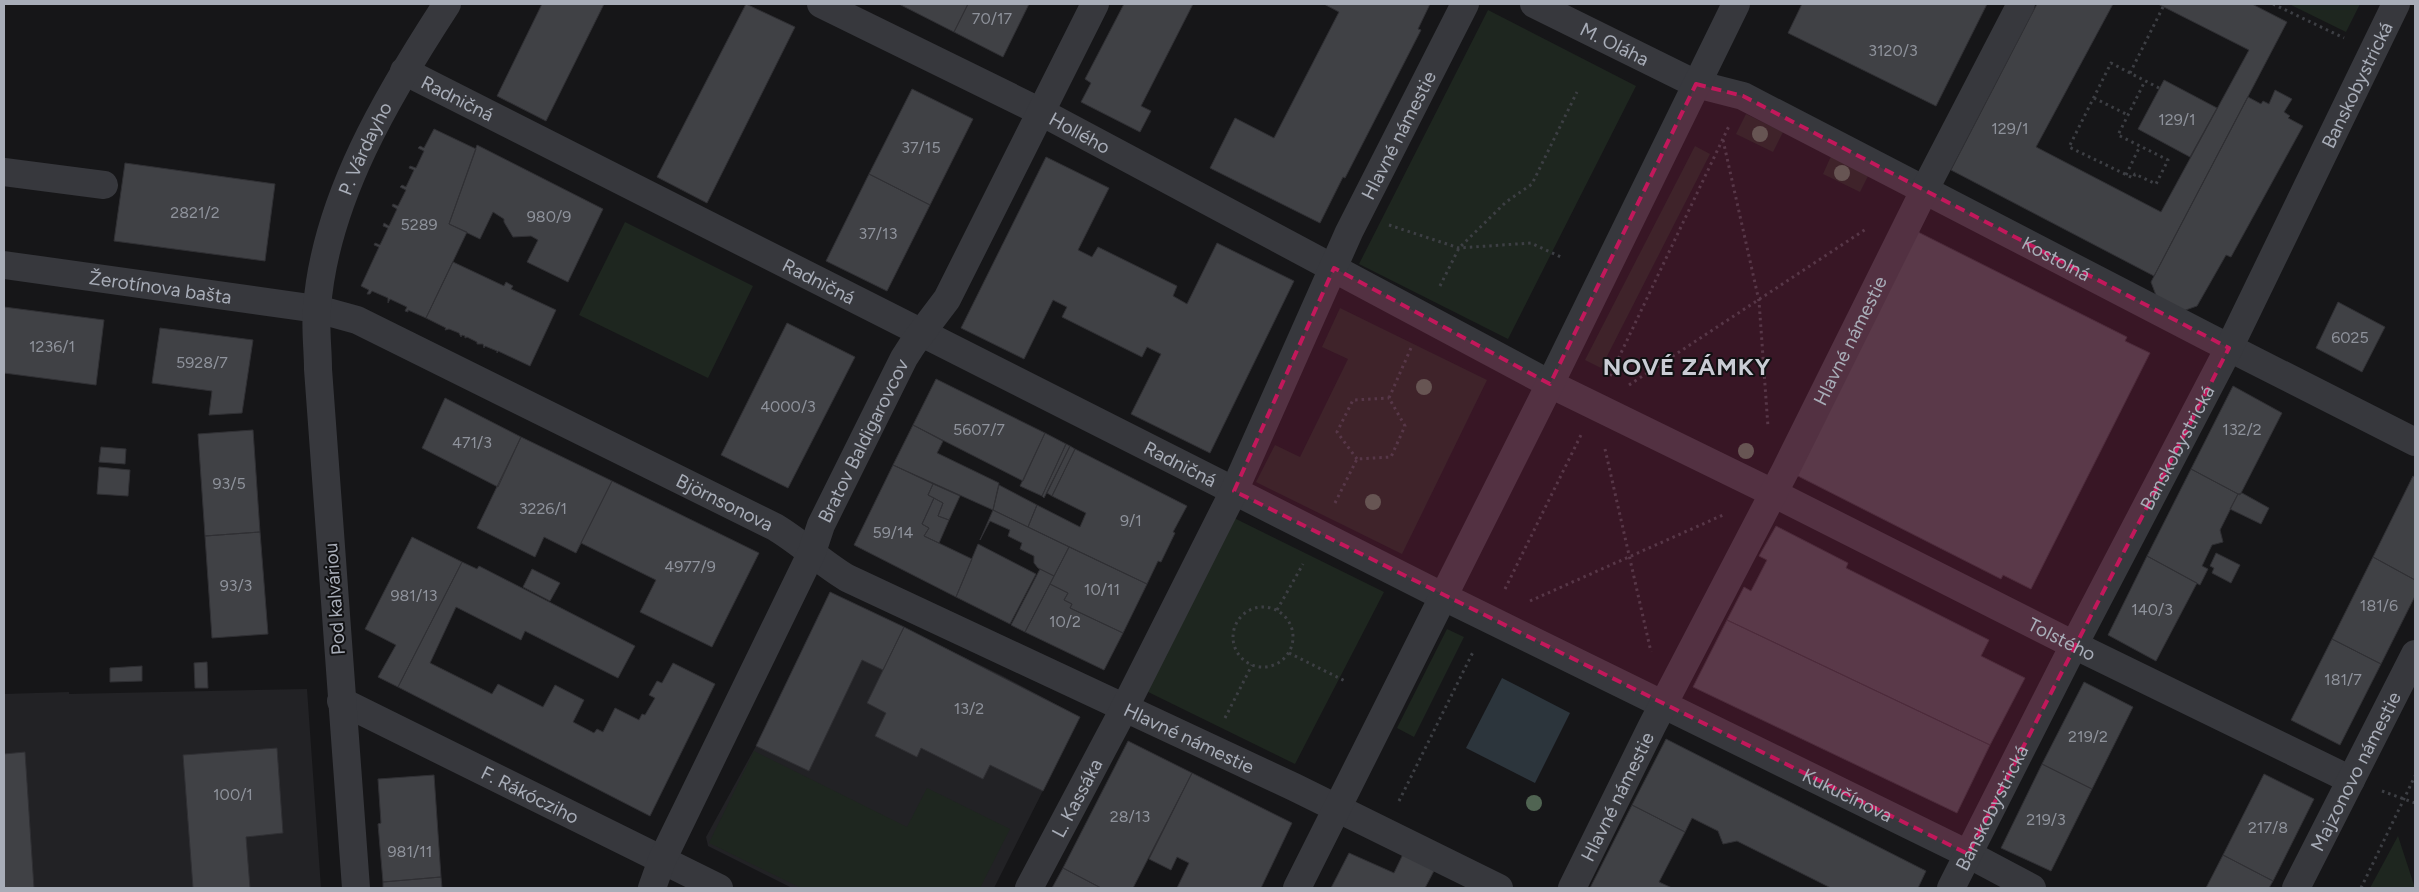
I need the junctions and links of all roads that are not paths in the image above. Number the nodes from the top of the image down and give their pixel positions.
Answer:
1 (447, 4) edge
2 (821, 4) edge
3 (1095, 4) edge
4 (1465, 4) edge
5 (1534, 4) edge
6 (1736, 4) edge
7 (2021, 4) edge
8 (2396, 4) edge
9 (404, 70) junction
10 (1696, 84) junction
11 (1041, 112) junction
12 (4, 172) edge
13 (104, 185) dead end
14 (1925, 189) junction
15 (4, 265) edge
16 (1334, 268) junction
17 (317, 309) junction
18 (922, 332) junction
19 (2229, 348) junction
20 (1550, 384) junction
21 (2415, 442) edge
22 (1234, 491) junction
23 (1773, 493) junction
24 (812, 552) junction
25 (1444, 597) junction
26 (2074, 645) junction
27 (2415, 654) edge
28 (341, 701) junction
29 (1663, 705) junction
30 (1125, 707) junction
31 (2351, 780) junction
32 (1338, 808) junction
33 (1968, 854) junction
34 (662, 860) junction
35 (356, 888) edge
36 (652, 888) edge
37 (719, 888) edge
38 (1029, 888) edge
39 (1297, 888) edge
40 (1498, 888) edge
41 (1572, 888) edge
42 (1951, 888) edge
43 (2032, 888) edge
44 (2296, 888) edge

1 - 9 street, P. Várdayho
2 - 11 street, Hollého
3 - 11 street, Bratov Baldigarovcov
4 - 16 street, Hlavné námestie
5 - 10 street, M. Oláha
6 - 10 street
7 - 14 street, Hlavné námestie
8 - 19 street, Banskobystrická
9 - 17 street, P. Várdayho
9 - 18 street, Radničná
10 - 14 street, Kostolná
10 - 20 street
11 - 16 street, Hollého
11 - 18 street, Bratov Baldigarovcov
12 - 13 street
14 - 19 street, Kostolná
14 - 23 street, Hlavné námestie
15 - 17 street, Žerotínova bašta
16 - 20 street
16 - 22 street, Hlavné námestie
17 - 24 street, Björnsonova
17 - 28 street, Pod kalváriou
18 - 22 street, Radničná
18 - 24 street, Bratov Baldigarovcov
19 - 21 street, Kostolná
19 - 26 street, Banskobystrická
20 - 23 street
20 - 25 street
22 - 25 street
22 - 30 street, Hlavné námestie
23 - 26 street, Tolstého
23 - 29 street, Hlavné námestie
24 - 30 street, Björnsonova
24 - 34 street, Bratov Baldigarovcov
25 - 29 street
25 - 32 street
26 - 31 street, Tolstého
26 - 33 street, Banskobystrická
27 - 31 street, Majzonovo námestie
28 - 34 street, F. Rákócziho
28 - 35 street, Pod kalváriou
29 - 33 street, Kukučínova
29 - 41 street, Hlavné námestie
30 - 32 street, Hlavné námestie
30 - 38 street, L. Kassáka
31 - 44 street, Majzonovo námestie
32 - 39 street
32 - 40 street, Hlavné námestie
33 - 42 street, Banskobystrická
33 - 43 street, Kukučínova
34 - 36 street, Bratov Baldigarovcov
34 - 37 street, F. Rákócziho

